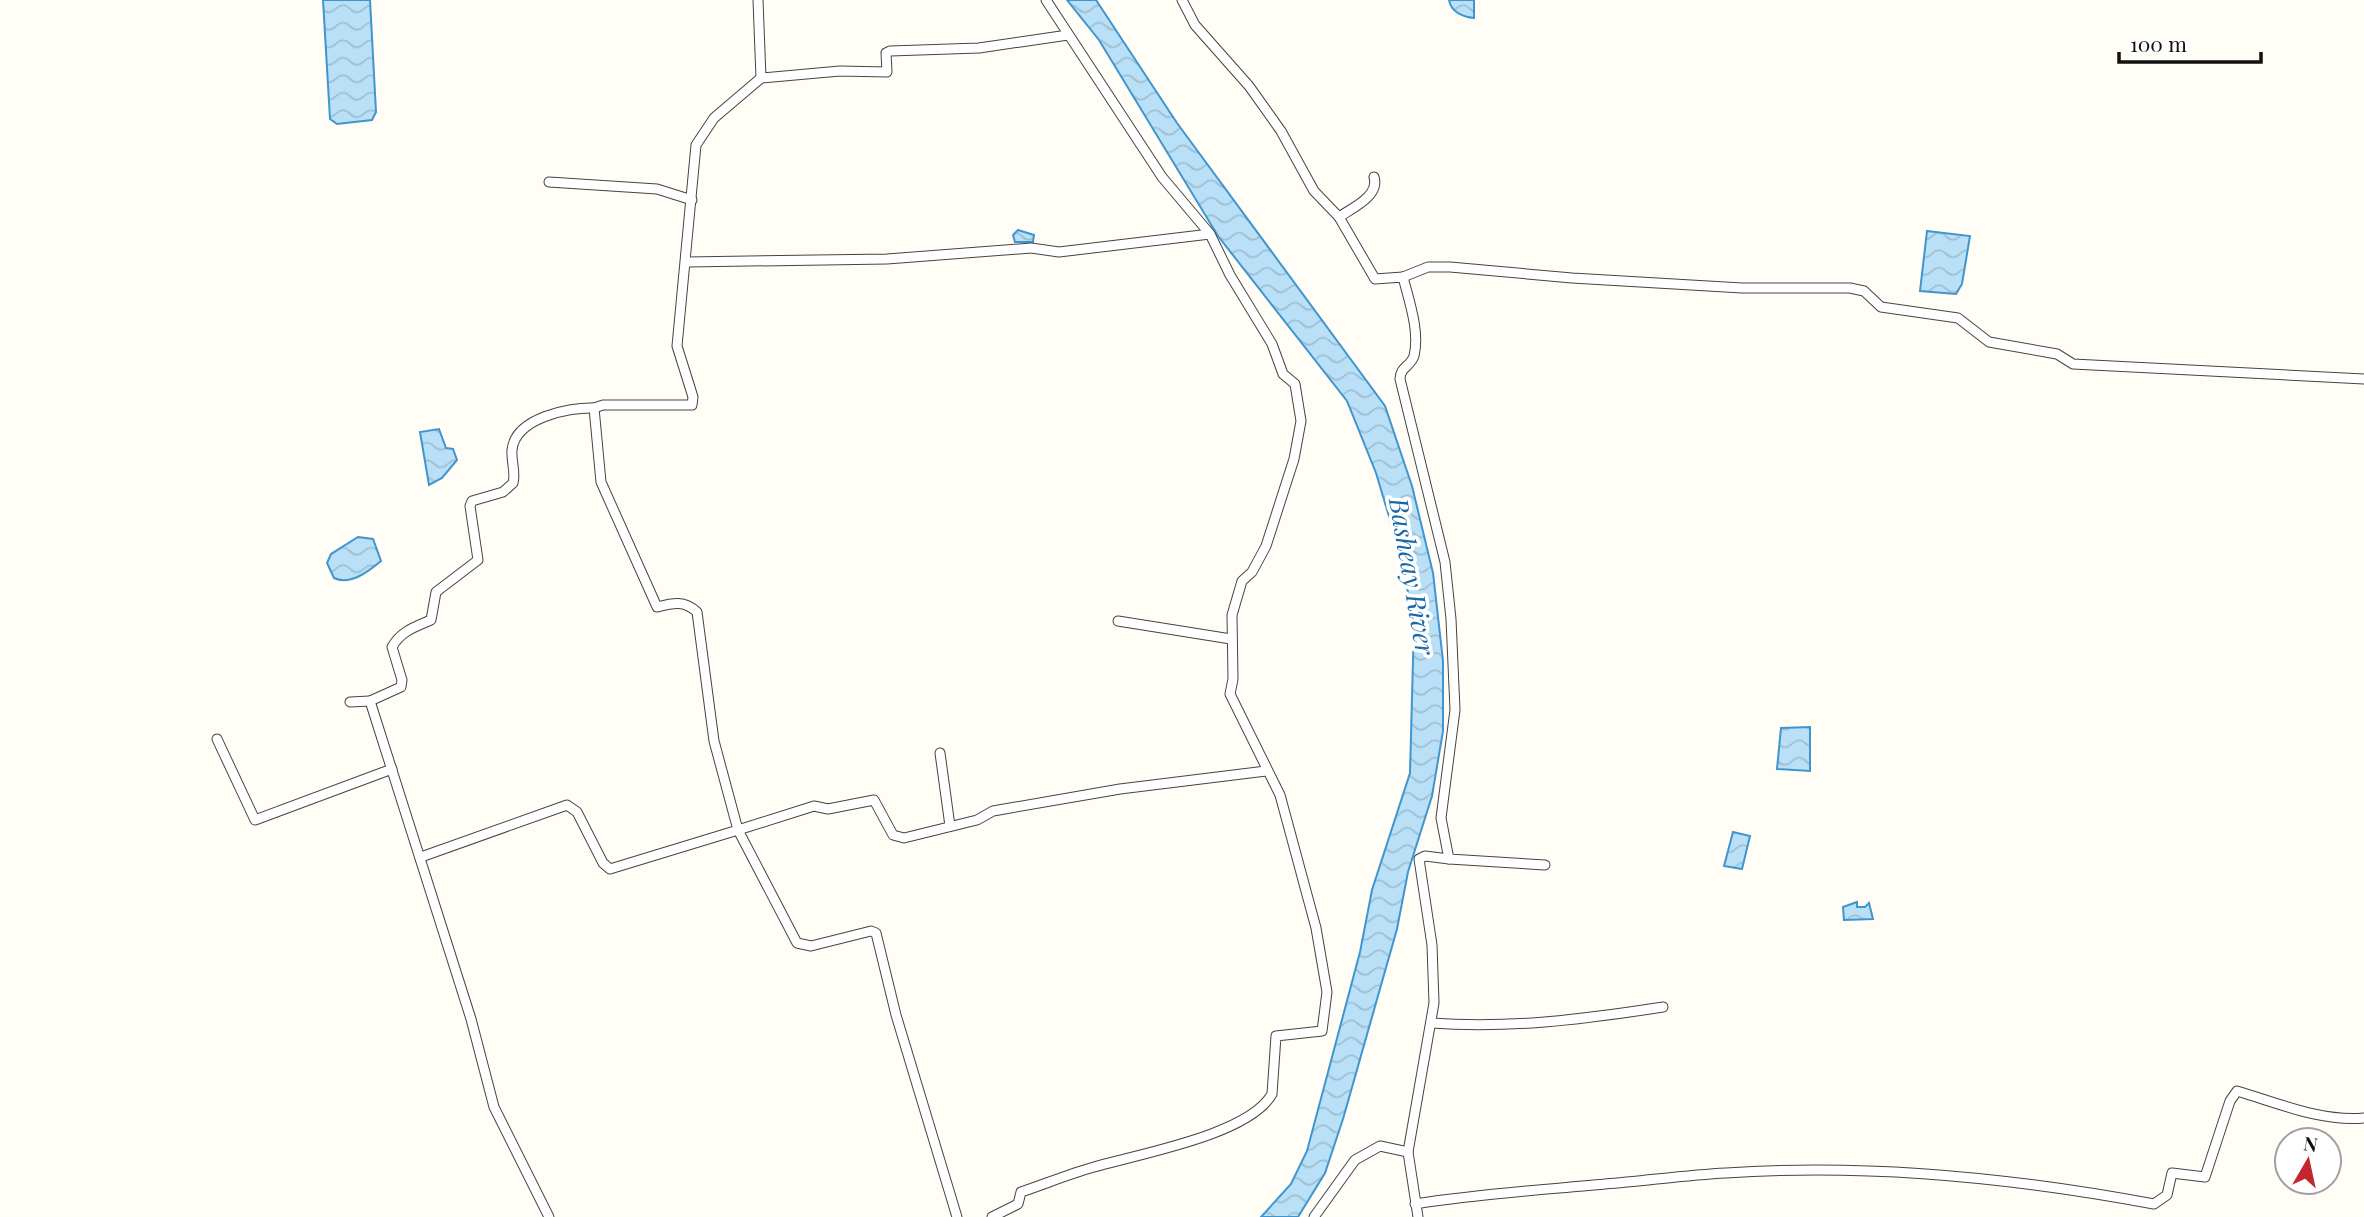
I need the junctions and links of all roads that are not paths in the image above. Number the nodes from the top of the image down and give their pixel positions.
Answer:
1 (758, 0) edge
2 (1046, 0) edge
3 (1182, 0) edge
4 (1068, 35) junction
5 (761, 78) junction
6 (1374, 177) dead end
7 (549, 182) dead end
8 (692, 200) junction
9 (1339, 217) junction
10 (1210, 234) junction
11 (687, 262) junction
12 (1404, 277) junction
13 (2364, 379) edge
14 (594, 408) junction
15 (1118, 621) dead end
16 (1231, 639) junction
17 (370, 701) junction
18 (350, 702) dead end
19 (216, 739) dead end
20 (940, 753) dead end
21 (391, 768) junction
22 (1266, 771) junction
23 (950, 826) junction
24 (738, 830) junction
25 (421, 857) junction
26 (1449, 859) junction
27 (1545, 865) dead end
28 (1663, 1007) dead end
29 (1431, 1023) junction
30 (2364, 1118) edge
31 (1408, 1152) junction
32 (1415, 1204) junction
33 (548, 1217) edge
34 (957, 1217) edge
35 (992, 1217) edge
36 (1314, 1217) edge
37 (1418, 1217) edge

1 - 5 street
2 - 4 street
3 - 9 street
4 - 5 street
4 - 10 street
5 - 8 street
6 - 9 street
7 - 8 street
8 - 11 street
9 - 12 street
10 - 11 street
10 - 16 street
11 - 14 street
12 - 13 street
12 - 26 street
14 - 17 street
14 - 24 street
15 - 16 street
16 - 22 street
17 - 18 street
17 - 21 street
19 - 21 street
20 - 23 street
21 - 25 street
22 - 23 street
22 - 35 street
23 - 24 street
24 - 25 street
24 - 34 street
25 - 33 street
26 - 27 street
26 - 29 street
28 - 29 street
29 - 31 street
30 - 32 street
31 - 32 street
31 - 36 street
32 - 37 street

